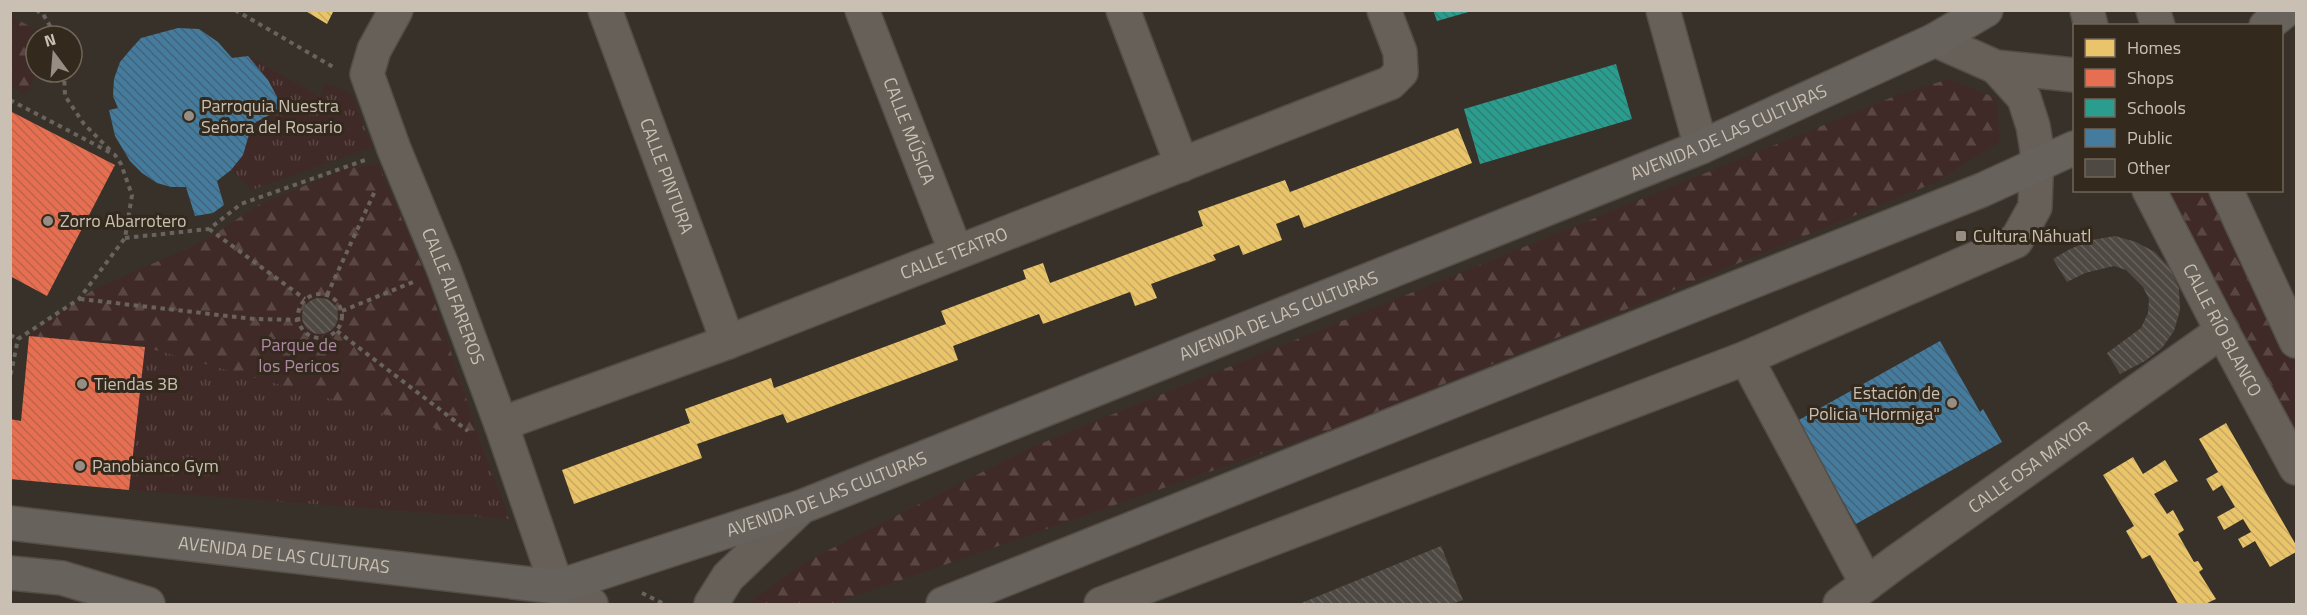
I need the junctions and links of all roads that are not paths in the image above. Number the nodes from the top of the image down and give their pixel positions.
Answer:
1 (396, 10) edge
2 (605, 10) edge
3 (862, 10) edge
4 (1123, 10) edge
5 (1384, 10) edge
6 (1663, 10) edge
7 (1986, 10) edge
8 (2286, 10) edge
9 (2268, 24) edge
10 (1935, 40) junction
11 (1996, 67) junction
12 (2073, 75) edge
13 (1701, 147) junction
14 (2073, 148) edge
15 (2038, 163) junction
16 (1182, 165) junction
17 (2150, 192) edge
18 (2227, 192) edge
19 (956, 252) junction
20 (2222, 331) junction
21 (2295, 334) edge
22 (728, 342) junction
23 (1746, 358) junction
24 (486, 429) junction
25 (2296, 468) edge
26 (801, 507) junction
27 (10, 524) edge
28 (10, 573) edge
29 (1867, 584) junction
30 (557, 587) junction
31 (148, 604) edge
32 (517, 604) edge
33 (591, 604) edge
34 (711, 604) edge
35 (943, 604) edge
36 (1101, 604) edge
37 (1840, 604) edge

1 - 24 street, CALLE ALFAREROS
2 - 22 street, CALLE PINTURA
3 - 19 street, CALLE MÚSICA
4 - 16 street
5 - 16 street, CALLE TEATRO
6 - 13 street
7 - 10 main road, AVENIDA DE LAS CULTURAS
8 - 9 main road
10 - 11 street
10 - 13 main road, AVENIDA DE LAS CULTURAS
11 - 12 street
11 - 15 street
13 - 26 main road, AVENIDA DE LAS CULTURAS
14 - 15 main road
15 - 23 street
15 - 35 main road
16 - 19 street, CALLE TEATRO
17 - 20 street, CALLE RÍO BLANCO
18 - 21 street
19 - 22 street, CALLE TEATRO
20 - 25 street, CALLE RÍO BLANCO
20 - 29 street, CALLE OSA MAYOR
22 - 24 street, CALLE TEATRO
23 - 29 street
23 - 36 street
24 - 30 street, CALLE ALFAREROS
26 - 30 main road, AVENIDA DE LAS CULTURAS
26 - 34 street
27 - 30 main road, AVENIDA DE LAS CULTURAS
28 - 31 main road
29 - 37 street, CALLE OSA MAYOR
30 - 32 main road
30 - 33 street, AVENIDA DE LAS CULTURAS

